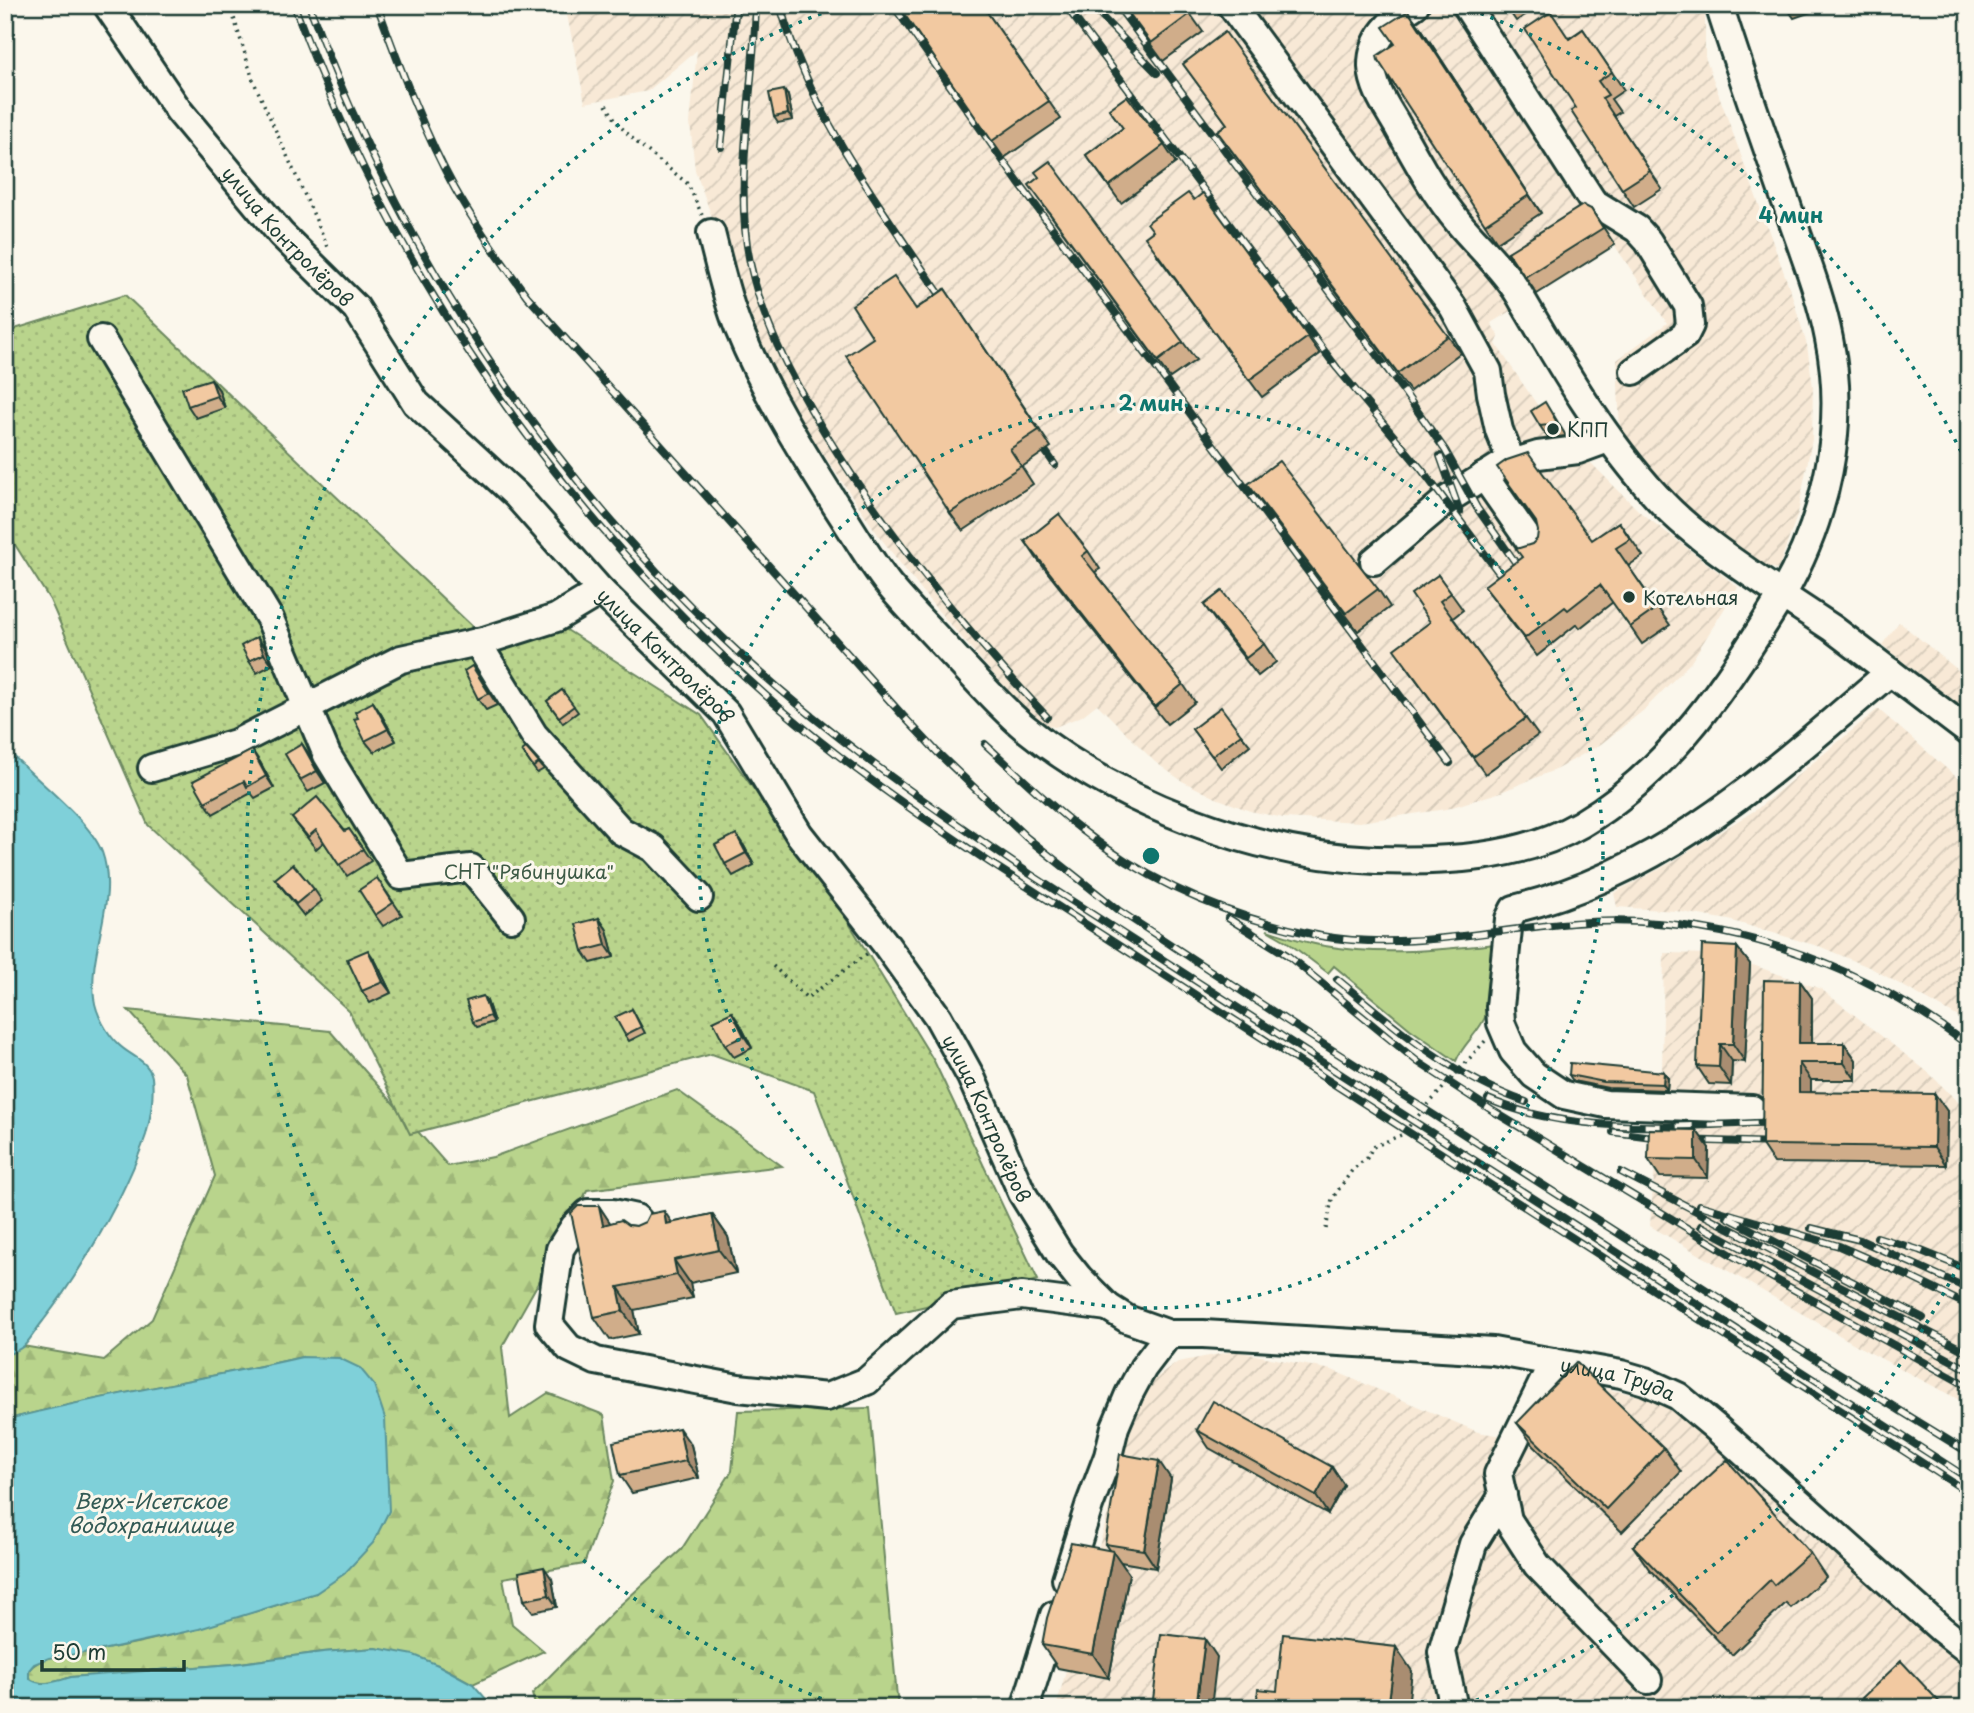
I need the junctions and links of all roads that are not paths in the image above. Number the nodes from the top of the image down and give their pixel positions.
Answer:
1 (107, 5) edge
2 (1231, 5) edge
3 (1415, 5) edge
4 (1466, 5) edge
5 (1718, 5) edge
6 (711, 233) road end
7 (101, 339) dead end
8 (1634, 371) dead end
9 (1608, 439) junction
10 (1512, 463) junction
11 (1484, 476) junction
12 (1535, 549) edge
13 (1374, 561) dead end
14 (601, 591) junction
15 (1782, 595) junction
16 (477, 642) junction
17 (1890, 672) junction
18 (307, 708) junction
19 (1969, 732) edge
20 (152, 768) dead end
21 (699, 897) dead end
22 (511, 918) dead end
23 (1752, 1109) dead end
24 (650, 1234) edge
25 (1108, 1307) junction
26 (1169, 1334) junction
27 (1553, 1362) junction
28 (1503, 1495) junction
29 (1969, 1651) edge
30 (1648, 1680) dead end
31 (1030, 1708) edge
32 (1454, 1708) edge

1 - 14 street, улица Контролёров
2 - 10 street
3 - 9 street
4 - 8 street
5 - 15 street
6 - 15 street
7 - 18 street
9 - 10 street
9 - 15 street
10 - 11 street
11 - 12 street
11 - 13 street
14 - 16 street
14 - 25 street, улица Контролёров
15 - 17 street
16 - 18 street
16 - 21 street
17 - 19 street
17 - 23 street
18 - 20 street
18 - 22 street
24 - 25 street
25 - 26 street, улица Контролёров
26 - 27 street, улица Труда
26 - 31 street
27 - 28 street
27 - 29 street, улица Труда
28 - 30 street
28 - 32 street

